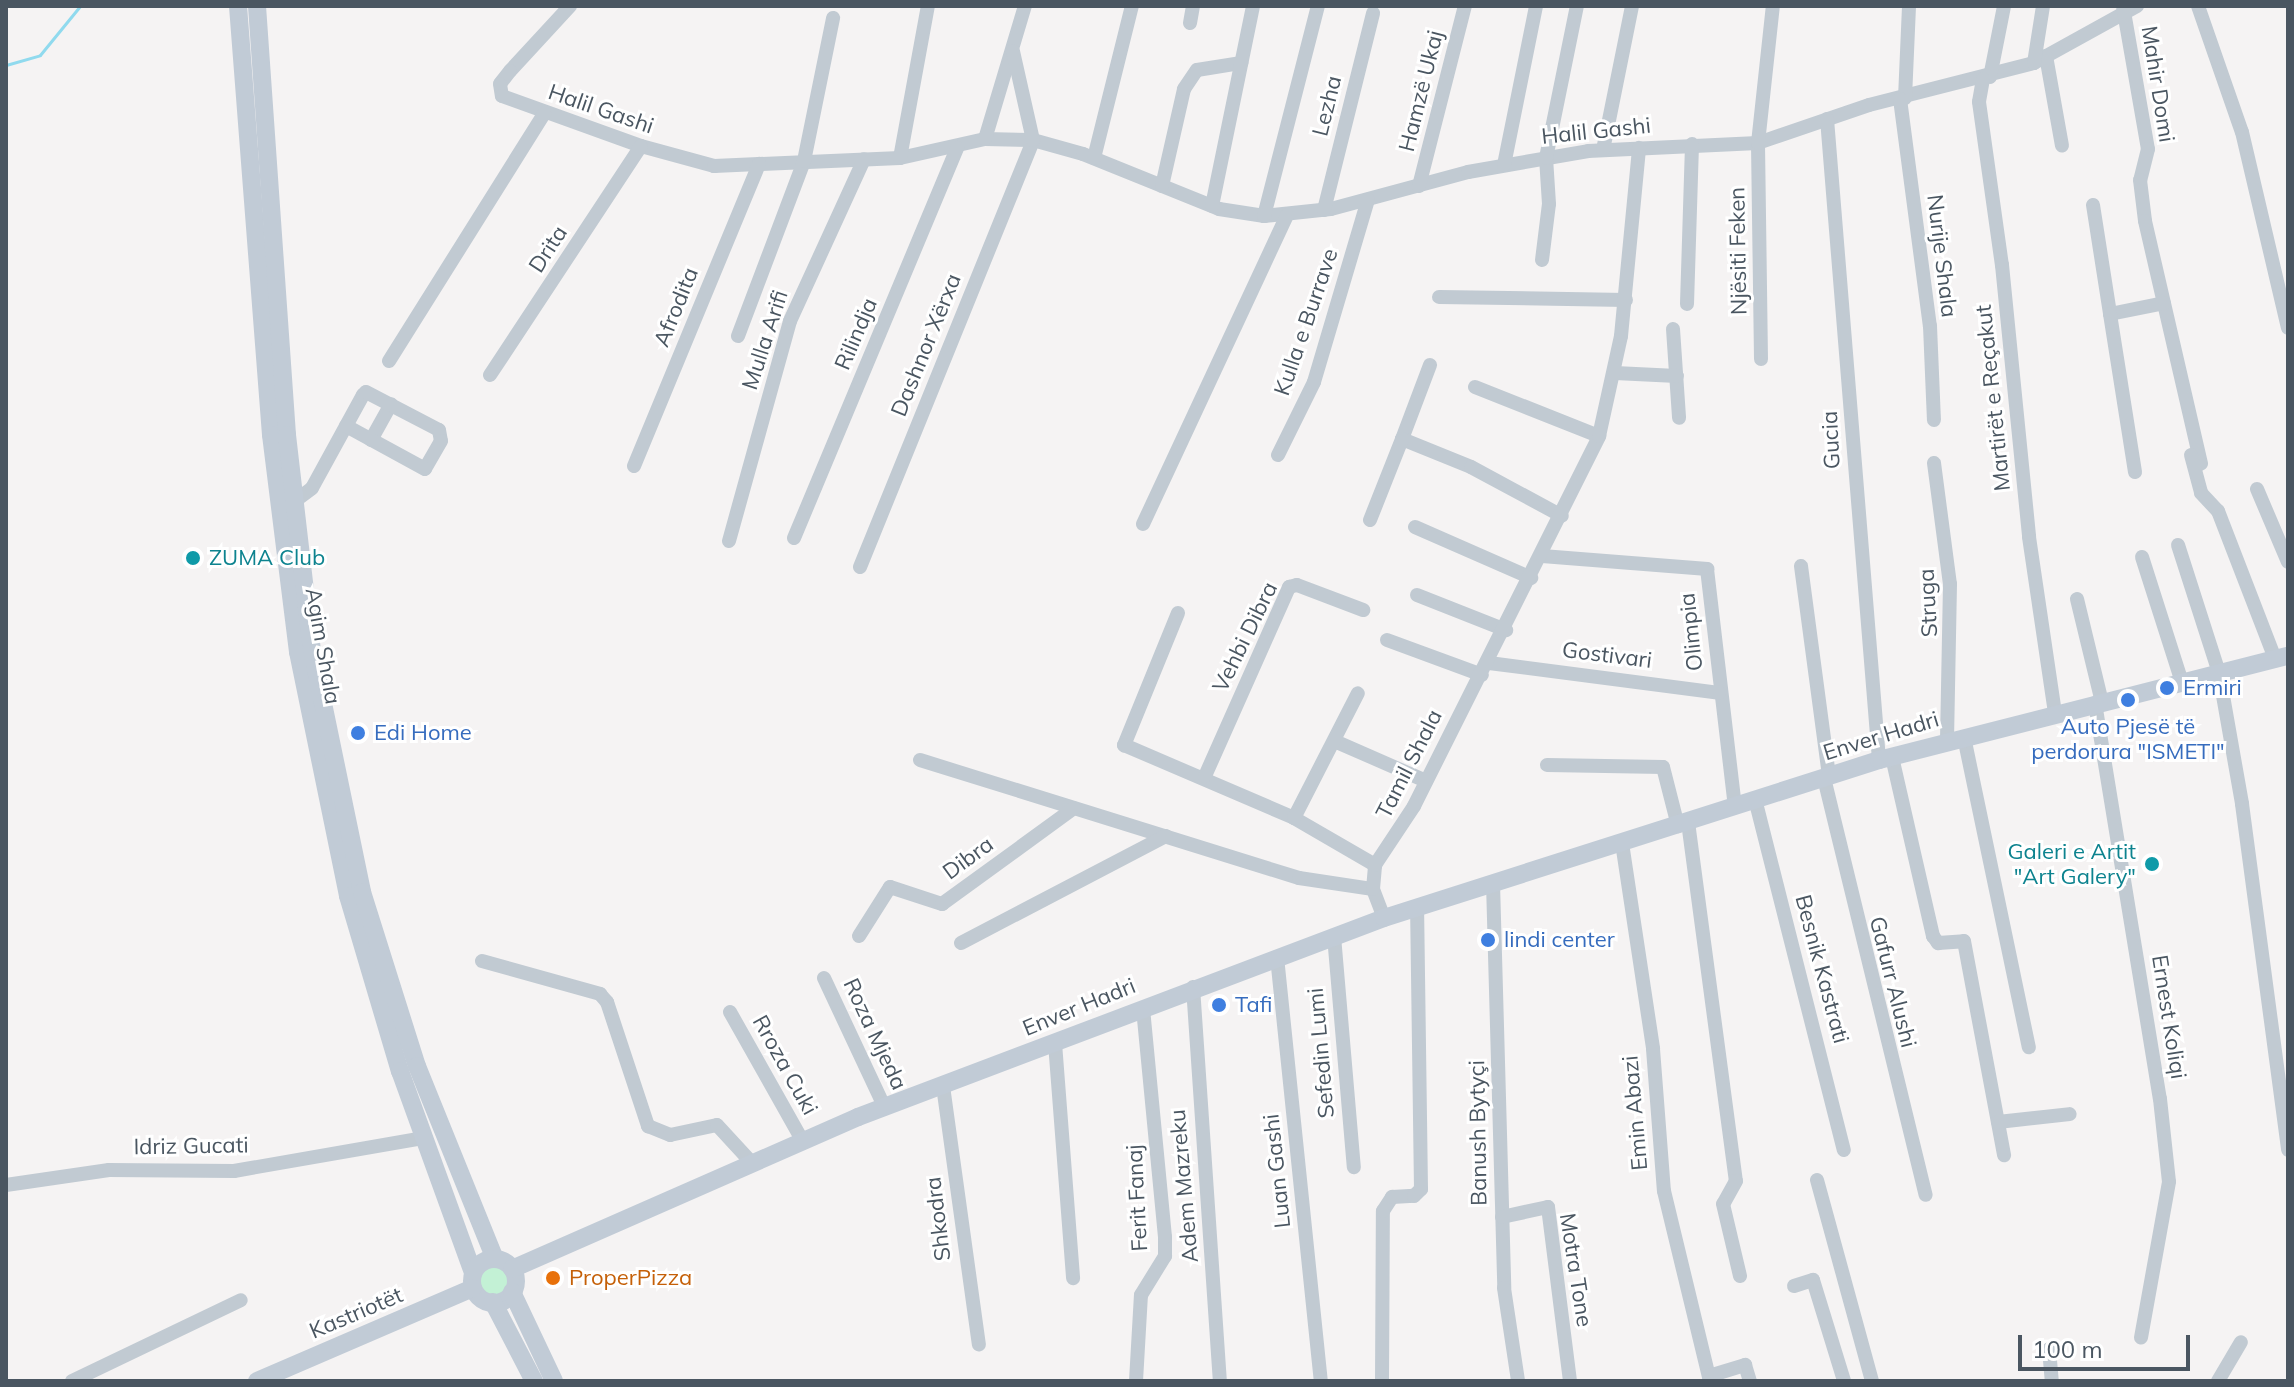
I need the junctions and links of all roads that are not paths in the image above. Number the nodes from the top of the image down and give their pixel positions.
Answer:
1 (238, 6) edge
2 (257, 6) edge
3 (570, 6) edge
4 (928, 6) edge
5 (1025, 6) edge
6 (1132, 6) edge
7 (1193, 6) edge
8 (1253, 6) edge
9 (1318, 6) edge
10 (1465, 6) edge
11 (1536, 6) edge
12 (1577, 6) edge
13 (1632, 6) edge
14 (1773, 6) edge
15 (1909, 6) edge
16 (2004, 6) edge
17 (2043, 6) edge
18 (2198, 6) edge
19 (2128, 8) edge
20 (1373, 13) dead end
21 (833, 18) dead end
22 (1190, 23) dead end
23 (1013, 51) junction
24 (2040, 60) junction
25 (1241, 63) junction
26 (1986, 78) junction
27 (1902, 98) junction
28 (544, 114) junction
29 (1827, 119) junction
30 (985, 139) junction
31 (1033, 140) junction
32 (1758, 143) junction
33 (1692, 144) junction
34 (641, 146) junction
35 (2062, 146) dead end
36 (957, 148) junction
37 (1639, 148) junction
38 (1603, 150) junction
39 (900, 158) junction
40 (1094, 158) junction
41 (1546, 158) junction
42 (864, 159) junction
43 (804, 161) junction
44 (759, 164) junction
45 (1504, 165) junction
46 (1162, 186) junction
47 (1419, 186) junction
48 (1368, 200) junction
49 (2093, 205) dead end
50 (1212, 206) junction
51 (1324, 210) junction
52 (1287, 215) junction
53 (1264, 216) junction
54 (1542, 260) dead end
55 (1439, 297) dead end
56 (1626, 300) junction
57 (2164, 303) junction
58 (1687, 304) dead end
59 (2110, 314) junction
60 (2288, 328) edge
61 (1673, 329) dead end
62 (738, 336) dead end
63 (1761, 359) dead end
64 (389, 361) dead end
65 (1430, 365) dead end
66 (1615, 373) junction
67 (490, 375) dead end
68 (1677, 376) junction
69 (2174, 383) dead end
70 (1475, 387) dead end
71 (391, 404) junction
72 (1679, 418) dead end
73 (1934, 420) dead end
74 (346, 426) junction
75 (1599, 436) junction
76 (1402, 439) junction
77 (371, 440) junction
78 (1278, 455) dead end
79 (1934, 463) dead end
80 (2201, 464) dead end
81 (634, 466) dead end
82 (2135, 472) dead end
83 (2257, 489) dead end
84 (295, 501) junction
85 (1562, 516) junction
86 (1370, 520) dead end
87 (1143, 524) dead end
88 (1415, 527) dead end
89 (794, 538) dead end
90 (729, 541) dead end
91 (2178, 545) dead end
92 (1542, 556) junction
93 (2142, 557) dead end
94 (2288, 562) edge
95 (1801, 566) dead end
96 (860, 567) dead end
97 (1531, 578) junction
98 (1417, 595) dead end
99 (2077, 599) dead end
100 (1363, 610) dead end
101 (1178, 613) dead end
102 (1506, 630) junction
103 (1387, 640) dead end
104 (2282, 657) edge
105 (1485, 669) junction
106 (2219, 673) junction
107 (2182, 682) junction
108 (1358, 693) dead end
109 (1719, 693) junction
110 (2098, 703) junction
111 (2055, 713) junction
112 (1955, 739) junction
113 (1339, 743) dead end
114 (1886, 758) junction
115 (920, 760) dead end
116 (1547, 765) dead end
117 (1205, 776) junction
118 (1826, 778) junction
119 (1426, 781) junction
120 (1755, 799) junction
121 (1735, 807) junction
122 (1074, 808) junction
123 (1294, 818) junction
124 (1683, 824) junction
125 (1166, 836) junction
126 (1622, 843) junction
127 (1375, 865) junction
128 (1493, 883) junction
129 (1373, 889) junction
130 (1417, 907) junction
131 (1384, 918) junction
132 (859, 936) dead end
133 (1334, 936) junction
134 (961, 943) dead end
135 (1277, 957) junction
136 (482, 961) dead end
137 (824, 978) dead end
138 (1193, 987) junction
139 (1143, 1008) junction
140 (730, 1012) dead end
141 (1055, 1043) junction
142 (2029, 1047) dead end
143 (943, 1086) junction
144 (885, 1108) junction
145 (2070, 1114) dead end
146 (1998, 1122) junction
147 (424, 1138) junction
148 (802, 1140) junction
149 (1844, 1150) dead end
150 (2288, 1150) edge
151 (2004, 1155) dead end
152 (751, 1162) junction
153 (1354, 1167) dead end
154 (1817, 1180) dead end
155 (6, 1185) edge
156 (1926, 1195) dead end
157 (1502, 1217) junction
158 (495, 1259) junction
159 (512, 1269) junction
160 (1740, 1276) dead end
161 (1073, 1278) dead end
162 (473, 1281) junction
163 (1794, 1286) dead end
164 (512, 1292) junction
165 (241, 1300) dead end
166 (493, 1302) junction
167 (2141, 1337) dead end
168 (2241, 1342) dead end
169 (979, 1345) dead end
170 (2049, 1349) dead end
171 (1710, 1379) edge
172 (72, 1381) edge
173 (257, 1381) edge
174 (534, 1381) edge
175 (554, 1381) edge
176 (1136, 1381) edge
177 (1220, 1381) edge
178 (1321, 1381) edge
179 (1382, 1381) edge
180 (1518, 1381) edge
181 (1570, 1381) edge
182 (1750, 1381) edge
183 (1844, 1381) edge
184 (1872, 1381) edge
185 (2052, 1381) edge
186 (2218, 1381) edge

1 - 147 main road, Agim Shala
2 - 84 main road, Agim Shala
3 - 28 street, Halil Gashi
4 - 39 street
5 - 23 street
6 - 40 street
7 - 22 street
8 - 25 street
9 - 53 street
10 - 47 street, Hamzë Ukaj
11 - 45 street
12 - 41 street
13 - 38 street
14 - 32 street, Njësiti Feken
15 - 27 street, Nurije Shala
16 - 26 street, Martirët e Reçakut
17 - 24 street
18 - 60 street
19 - 24 street, Halil Gashi
19 - 57 street, Mahir Domi
20 - 51 street, Lezha
21 - 43 street
23 - 30 street
23 - 31 street
24 - 26 street, Halil Gashi
24 - 35 street
25 - 46 street
25 - 50 street
26 - 27 street, Halil Gashi
26 - 111 street, Martirët e Reçakut
27 - 29 street, Halil Gashi
27 - 73 street, Nurije Shala
28 - 34 street, Halil Gashi
28 - 64 street
29 - 32 street, Halil Gashi
29 - 114 street, Gucia
30 - 31 street, Halil Gashi
30 - 36 street, Halil Gashi
31 - 40 street, Halil Gashi
31 - 96 street, Dashnor Xërxa
32 - 33 street, Halil Gashi
32 - 63 street, Njësiti Feken
33 - 37 street, Halil Gashi
33 - 58 street
34 - 44 street, Halil Gashi
34 - 67 street, Drita
36 - 39 street, Halil Gashi
36 - 89 street, Rilindja
37 - 38 street, Halil Gashi
37 - 56 street, Tamil Shala
38 - 41 street, Halil Gashi
39 - 42 street, Halil Gashi
40 - 46 street, Halil Gashi
41 - 45 street, Halil Gashi
41 - 54 street
42 - 43 street, Halil Gashi
42 - 90 street, Mulla Arifi
43 - 44 street, Halil Gashi
43 - 62 street
44 - 81 street, Afrodita
45 - 47 street, Halil Gashi
46 - 50 street, Halil Gashi
47 - 48 street, Halil Gashi
48 - 51 street, Halil Gashi
48 - 78 street, Kulla e Burrave
49 - 59 street
50 - 53 street, Halil Gashi
51 - 52 street, Halil Gashi
52 - 53 street, Halil Gashi
52 - 87 street
55 - 56 street
56 - 66 street, Tamil Shala
57 - 59 street
57 - 80 street, Mahir Domi
59 - 82 street
61 - 68 street
65 - 76 street
66 - 68 street
66 - 75 street, Tamil Shala
68 - 72 street
69 - 104 street
70 - 75 street
71 - 74 street
71 - 77 street
71 - 77 street
74 - 77 street
74 - 84 street
75 - 85 street, Tamil Shala
76 - 85 street
76 - 86 street
79 - 112 street, Struga
83 - 94 street
84 - 158 main road, Agim Shala
85 - 92 street, Tamil Shala
88 - 97 street
91 - 106 street
92 - 97 street, Tamil Shala
92 - 109 street, Olimpia
93 - 107 street
95 - 118 street, Gafurr Alushi
97 - 102 street, Tamil Shala
98 - 102 street
99 - 110 street
100 - 117 street, Vehbi Dibra
101 - 117 street
102 - 105 street, Tamil Shala
103 - 105 street
104 - 106 main road, Enver Hadri
105 - 109 street, Gostivari
105 - 119 street, Tamil Shala
106 - 107 main road, Enver Hadri
106 - 150 street
107 - 110 main road, Enver Hadri
108 - 123 street
109 - 121 street, Olimpia
110 - 111 main road, Enver Hadri
110 - 167 street, Ernest Koliqi
111 - 112 main road, Enver Hadri
112 - 114 main road, Enver Hadri
112 - 142 street, Struga
113 - 119 street
114 - 118 main road, Enver Hadri
114 - 146 street, Gucia
115 - 122 street
116 - 124 street
117 - 123 street
118 - 120 main road, Enver Hadri
118 - 156 street, Gafurr Alushi
119 - 127 street, Tamil Shala
120 - 121 main road, Enver Hadri
120 - 149 street, Besnik Kastrati
121 - 124 main road, Enver Hadri
122 - 125 street
122 - 132 street, Dibra
123 - 127 street
124 - 126 main road, Enver Hadri
124 - 160 street
125 - 129 street
125 - 134 street
126 - 128 main road, Enver Hadri
126 - 171 street, Emin Abazi
127 - 129 street, Tamil Shala
128 - 130 main road, Enver Hadri
128 - 157 street, Banush Bytyçi
129 - 131 street, Tamil Shala
130 - 131 main road, Enver Hadri
130 - 179 street
131 - 133 main road, Enver Hadri
133 - 135 main road, Enver Hadri
133 - 153 street, Sefedin Lumi
135 - 138 main road, Enver Hadri
135 - 178 street, Luan Gashi
136 - 152 street
137 - 144 street, Roza Mjeda
138 - 139 main road, Enver Hadri
138 - 177 street, Adem Mazreku
139 - 141 main road, Enver Hadri
139 - 176 street, Ferit Fanaj
140 - 148 street, Rroza Cuki
141 - 143 main road, Enver Hadri
141 - 161 street
143 - 144 main road, Enver Hadri
143 - 169 street, Shkodra
144 - 148 main road, Enver Hadri
145 - 146 street
146 - 151 street
147 - 155 street, Idriz Gucati
147 - 162 main road, Agim Shala
148 - 152 main road, Enver Hadri
152 - 159 main road, Enver Hadri
154 - 184 street
157 - 180 street, Banush Bytyçi
157 - 181 street, Motra Tone
158 - 159 main road
158 - 162 main road
159 - 164 main road
162 - 166 main road
162 - 173 main road, Kastriotët
163 - 183 street
164 - 166 main road
164 - 175 main road
165 - 172 street
166 - 174 main road
168 - 186 street
170 - 185 street
171 - 182 street, Emin Abazi

